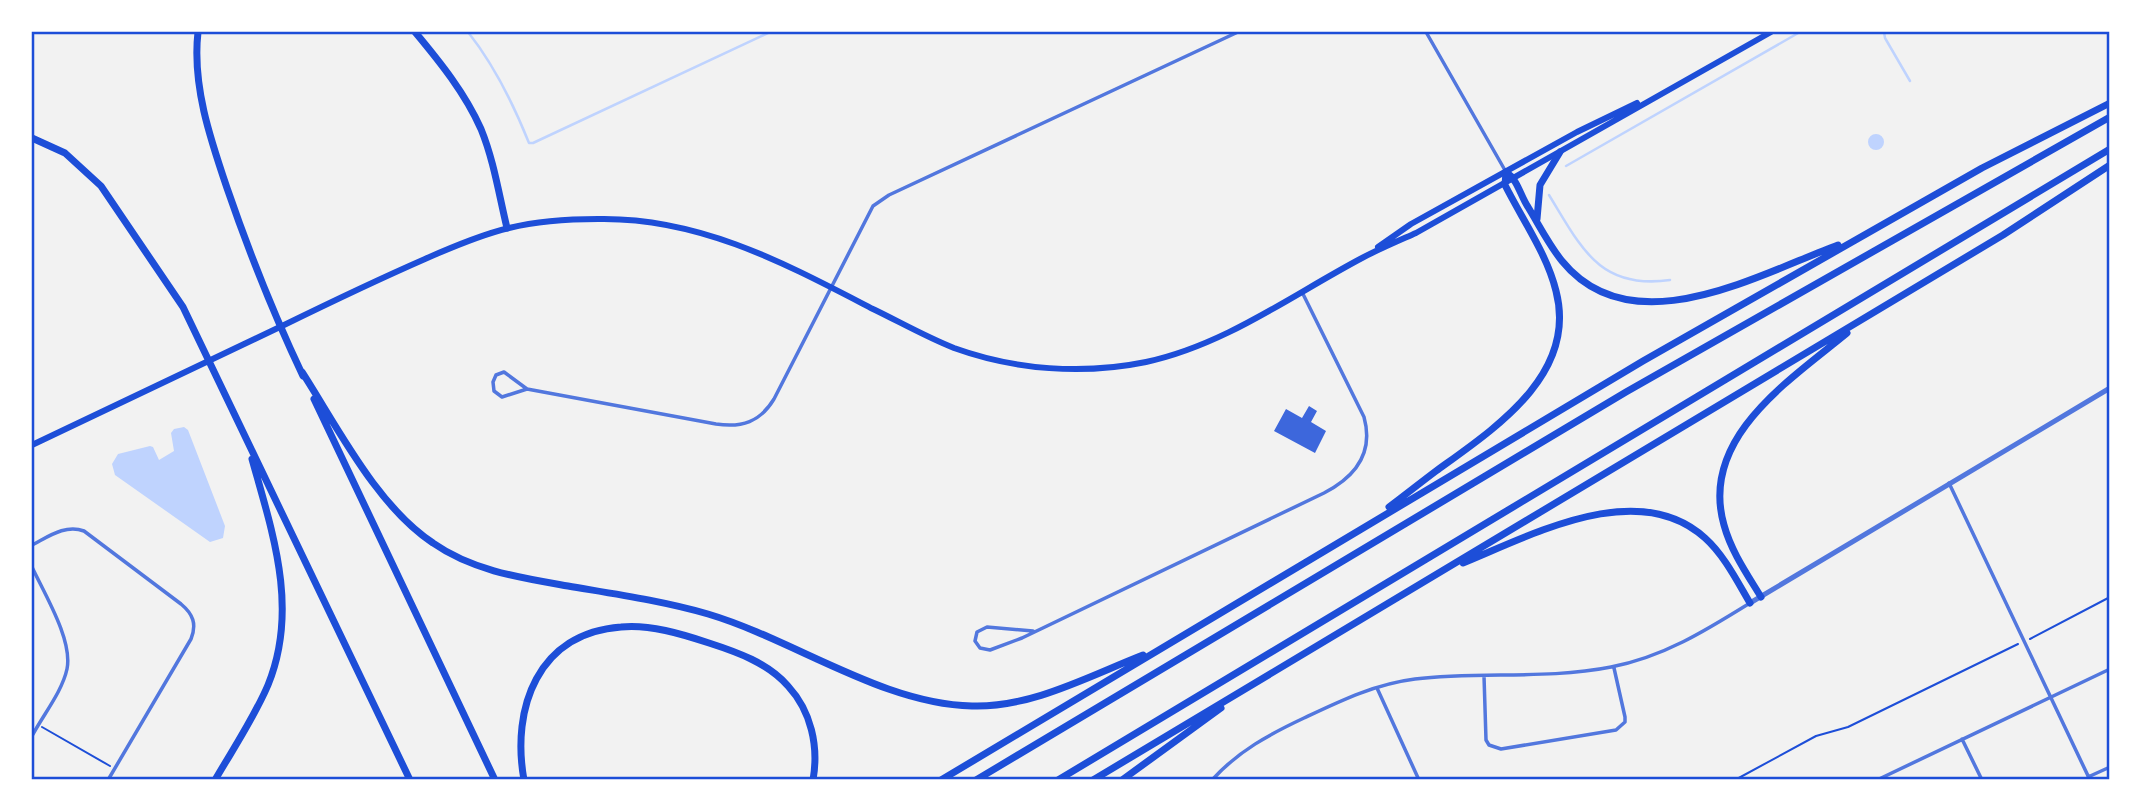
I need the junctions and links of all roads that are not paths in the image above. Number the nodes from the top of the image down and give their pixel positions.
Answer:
1 (198, 32) edge
2 (415, 32) edge
3 (1238, 32) edge
4 (1426, 32) edge
5 (1771, 32) edge
6 (1668, 88) junction
7 (2109, 103) edge
8 (2109, 117) edge
9 (32, 138) edge
10 (2109, 149) edge
11 (1560, 152) junction
12 (2109, 166) edge
13 (1506, 172) junction
14 (1513, 177) junction
15 (1505, 185) junction
16 (1537, 219) junction
17 (507, 228) junction
18 (1858, 238) junction
19 (1365, 256) junction
20 (831, 287) junction
21 (1302, 291) junction
22 (1869, 316) junction
23 (302, 372) junction
24 (2109, 388) edge
25 (527, 389) junction
26 (247, 438) junction
27 (32, 445) edge
28 (1949, 484) junction
29 (1361, 529) junction
30 (32, 545) edge
31 (32, 567) edge
32 (1440, 573) junction
33 (1761, 597) junction
34 (1750, 603) junction
35 (1033, 631) junction
36 (1163, 647) junction
37 (1614, 667) junction
38 (2109, 669) edge
39 (1485, 676) junction
40 (1261, 680) junction
41 (1377, 688) junction
42 (2051, 697) junction
43 (32, 722) edge
44 (40, 726) junction
45 (32, 736) edge
46 (1962, 739) junction
47 (2109, 767) edge
48 (2089, 778) edge
49 (108, 779) edge
50 (215, 779) edge
51 (410, 779) edge
52 (495, 779) edge
53 (524, 779) edge
54 (813, 779) edge
55 (942, 779) edge
56 (976, 779) edge
57 (1058, 779) edge
58 (1093, 779) edge
59 (1122, 779) edge
60 (1212, 779) edge
61 (1419, 779) edge
62 (1881, 779) edge
63 (1982, 779) edge

1 - 23 highway
2 - 17 highway
3 - 20 street
4 - 13 street
5 - 6 main road
6 - 11 main road
6 - 13 main road
7 - 18 highway
8 - 56 highway
9 - 26 highway
10 - 57 highway
11 - 14 main road
11 - 16 highway
12 - 22 highway
13 - 14 highway
13 - 15 highway
13 - 19 main road
14 - 15 main road
14 - 16 highway
15 - 19 main road
15 - 29 highway
16 - 18 highway
17 - 20 main road
17 - 27 main road
18 - 29 highway
19 - 21 main road
20 - 21 main road
20 - 25 street
21 - 35 street
22 - 32 highway
22 - 33 highway
23 - 36 highway
23 - 52 highway
24 - 28 street
25 - 25 street
26 - 50 highway
26 - 51 highway
28 - 33 street
28 - 42 street
29 - 36 highway
30 - 49 street
31 - 44 street
32 - 34 highway
32 - 40 highway
33 - 34 street
34 - 37 street
35 - 35 street
36 - 55 highway
37 - 39 street
37 - 39 street
38 - 42 street
39 - 41 street
40 - 58 highway
40 - 59 highway
41 - 60 street
41 - 61 street
42 - 46 street
42 - 48 street
43 - 44 street
44 - 45 street
46 - 62 street
46 - 63 street
47 - 48 street
53 - 54 highway

